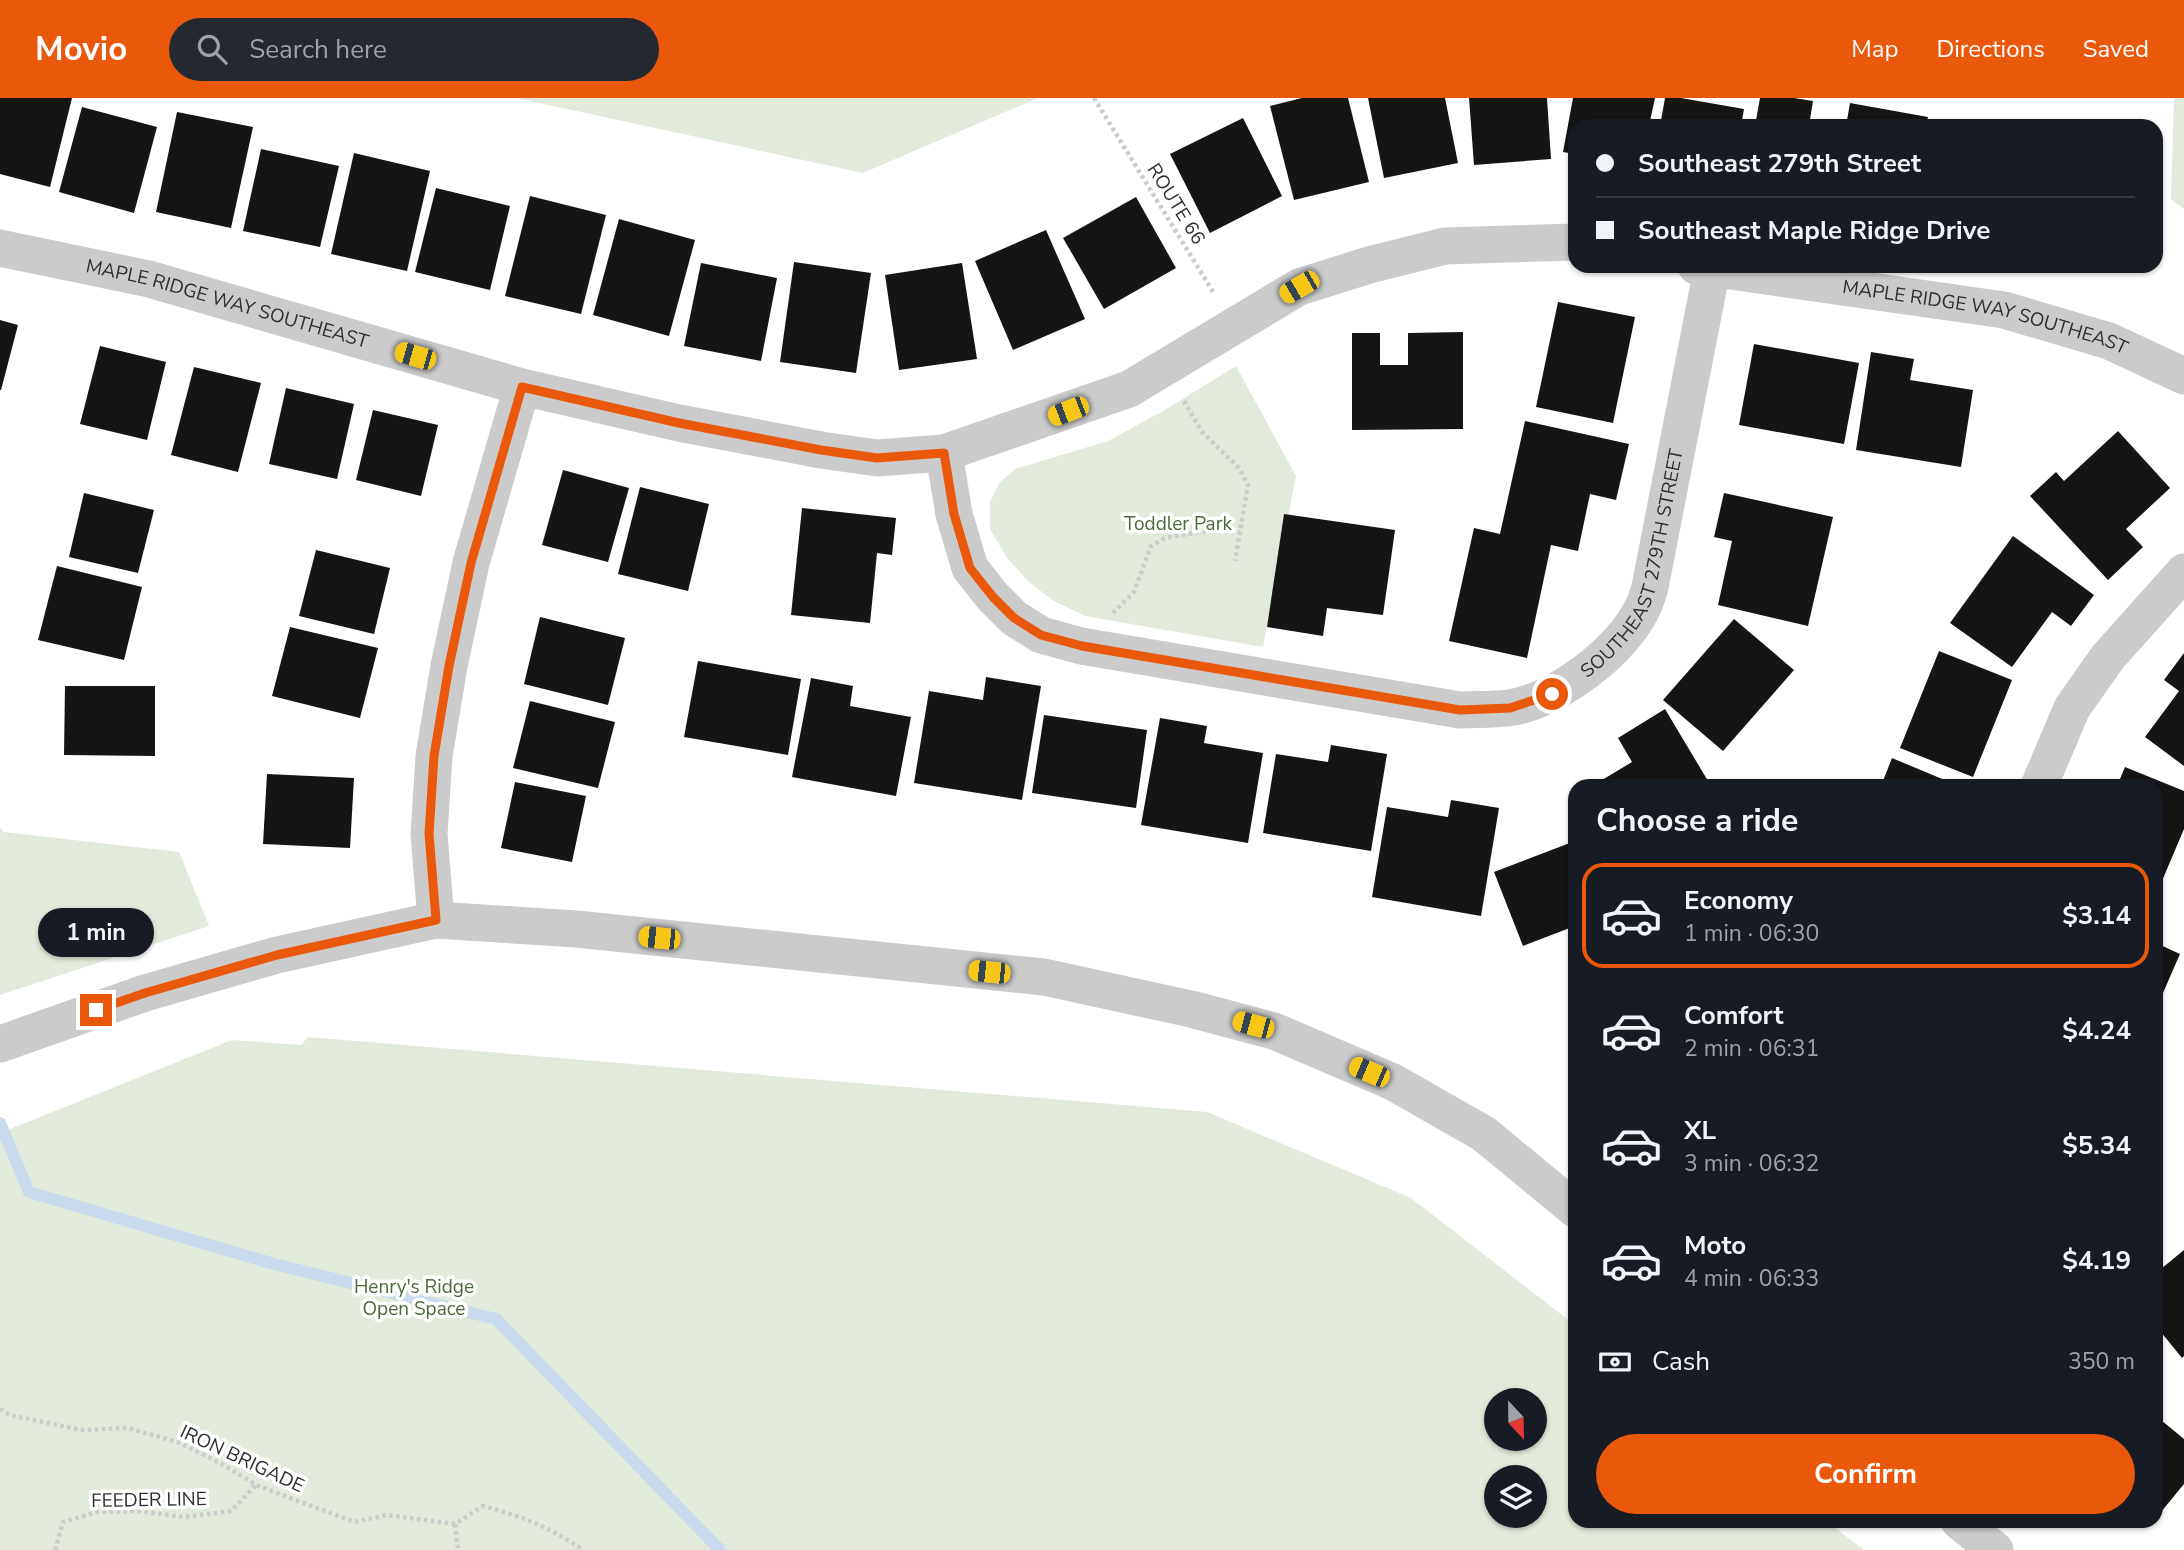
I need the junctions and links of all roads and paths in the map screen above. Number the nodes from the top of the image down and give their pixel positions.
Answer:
1 (1094, 98) edge
2 (1568, 242) edge
3 (0, 248) edge
4 (1703, 273) edge
5 (1740, 273) edge
6 (1234, 326) junction
7 (1164, 367) junction
8 (2184, 376) edge
9 (522, 387) junction
10 (944, 453) junction
11 (1240, 532) junction
12 (1235, 561) dead end
13 (2184, 572) edge
14 (1082, 646) junction
15 (2042, 779) edge
16 (436, 920) junction
17 (0, 1044) edge
18 (1568, 1203) edge
19 (0, 1409) edge
20 (256, 1485) junction
21 (455, 1524) junction
22 (1968, 1528) edge
23 (55, 1550) edge
24 (458, 1550) edge
25 (583, 1550) edge
26 (1995, 1550) edge

1 - 6 path, ROUTE 66
2 - 6 street, MAPLE RIDGE WAY SOUTHEAST
3 - 9 street, MAPLE RIDGE WAY SOUTHEAST
4 - 14 street, SOUTHEAST 279TH STREET
5 - 8 street, MAPLE RIDGE WAY SOUTHEAST
6 - 7 street, MAPLE RIDGE WAY SOUTHEAST
7 - 10 street, MAPLE RIDGE WAY SOUTHEAST
7 - 11 path
9 - 10 street, MAPLE RIDGE WAY SOUTHEAST
9 - 16 street
10 - 14 street, SOUTHEAST 279TH STREET
11 - 12 path
11 - 14 path
13 - 15 street
16 - 17 street
16 - 18 street
19 - 20 path, IRON BRIGADE
20 - 21 path, IRON BRIGADE
20 - 23 path, FEEDER LINE
21 - 24 path
21 - 25 path
22 - 26 street

